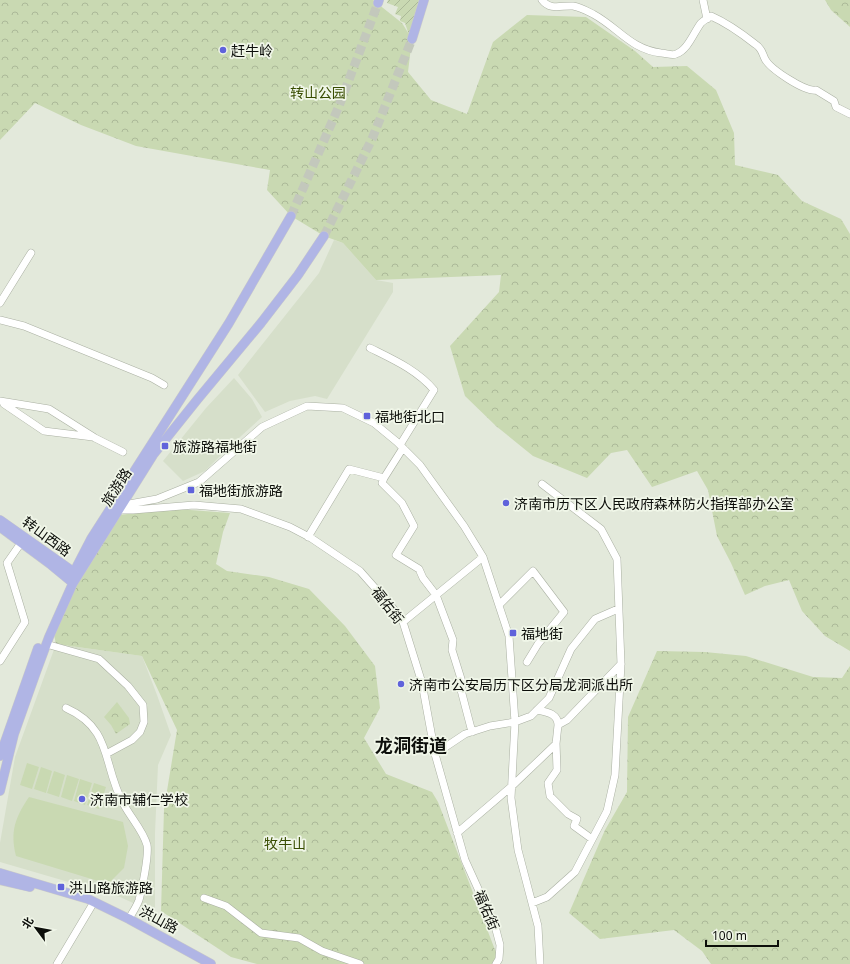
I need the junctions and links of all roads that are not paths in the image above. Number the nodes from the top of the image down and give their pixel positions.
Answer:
1 (424, 0) edge
2 (542, 0) edge
3 (703, 0) edge
4 (707, 19) junction
5 (412, 39) tunnel mouth
6 (850, 114) edge
7 (291, 216) tunnel mouth
8 (324, 236) tunnel mouth
9 (31, 253) dead end
10 (0, 303) edge
11 (0, 320) edge
12 (370, 348) dead end
13 (164, 385) dead end
14 (1, 401) edge
15 (95, 438) junction
16 (402, 446) junction
17 (123, 452) dead end
18 (384, 478) junction
19 (542, 484) dead end
20 (117, 508) junction
21 (0, 520) edge
22 (0, 527) edge
23 (308, 537) junction
24 (21, 543) junction
25 (483, 557) junction
26 (73, 577) junction
27 (436, 595) junction
28 (499, 605) junction
29 (618, 609) junction
30 (403, 622) junction
31 (46, 644) junction
32 (0, 661) edge
33 (527, 662) dead end
34 (621, 664) junction
35 (66, 708) dead end
36 (537, 710) junction
37 (515, 722) junction
38 (558, 725) junction
39 (472, 732) junction
40 (556, 744) junction
41 (106, 754) junction
42 (434, 754) junction
43 (0, 756) edge
44 (512, 786) junction
45 (0, 791) edge
46 (457, 834) junction
47 (592, 839) junction
48 (0, 873) edge
49 (0, 880) edge
50 (204, 898) dead end
51 (532, 903) junction
52 (91, 907) junction
53 (129, 919) junction
54 (57, 964) edge
55 (203, 964) edge
56 (211, 964) edge
57 (360, 964) edge
58 (496, 964) edge
59 (540, 964) edge

1 - 5 main road
2 - 4 street
3 - 4 street
4 - 6 street
7 - 20 main road, 旅游路
8 - 20 main road, 旅游路
9 - 10 street
11 - 13 street
12 - 16 street
14 - 15 street
14 - 15 street
15 - 17 street
16 - 18 street
16 - 20 street
16 - 25 street
18 - 23 street
18 - 27 street
19 - 29 street
20 - 23 street, 福佑街
20 - 26 main road, 旅游路
21 - 26 main road, 转山西路
22 - 24 main road, 转山西路
23 - 30 street, 福佑街
24 - 26 main road, 转山西路
24 - 32 street
25 - 27 street
25 - 28 street
26 - 31 main road, 旅游路
26 - 43 main road, 旅游路
27 - 30 street
27 - 39 street
28 - 33 street
28 - 37 street
29 - 34 street
29 - 36 street
30 - 42 street, 福佑街
31 - 41 street
31 - 45 main road, 旅游路
34 - 38 street
34 - 47 street
35 - 41 street
36 - 37 street
36 - 38 street
37 - 39 street
37 - 44 street
38 - 40 street
39 - 42 street
40 - 44 street
40 - 47 street
41 - 53 street
42 - 46 street, 福佑街
44 - 46 street
44 - 51 street
46 - 58 street, 福佑街
47 - 51 street
48 - 53 main road, 洪山路
49 - 52 main road, 洪山路
50 - 57 street
51 - 59 street
52 - 54 street
52 - 55 main road, 洪山路
53 - 56 main road, 洪山路

